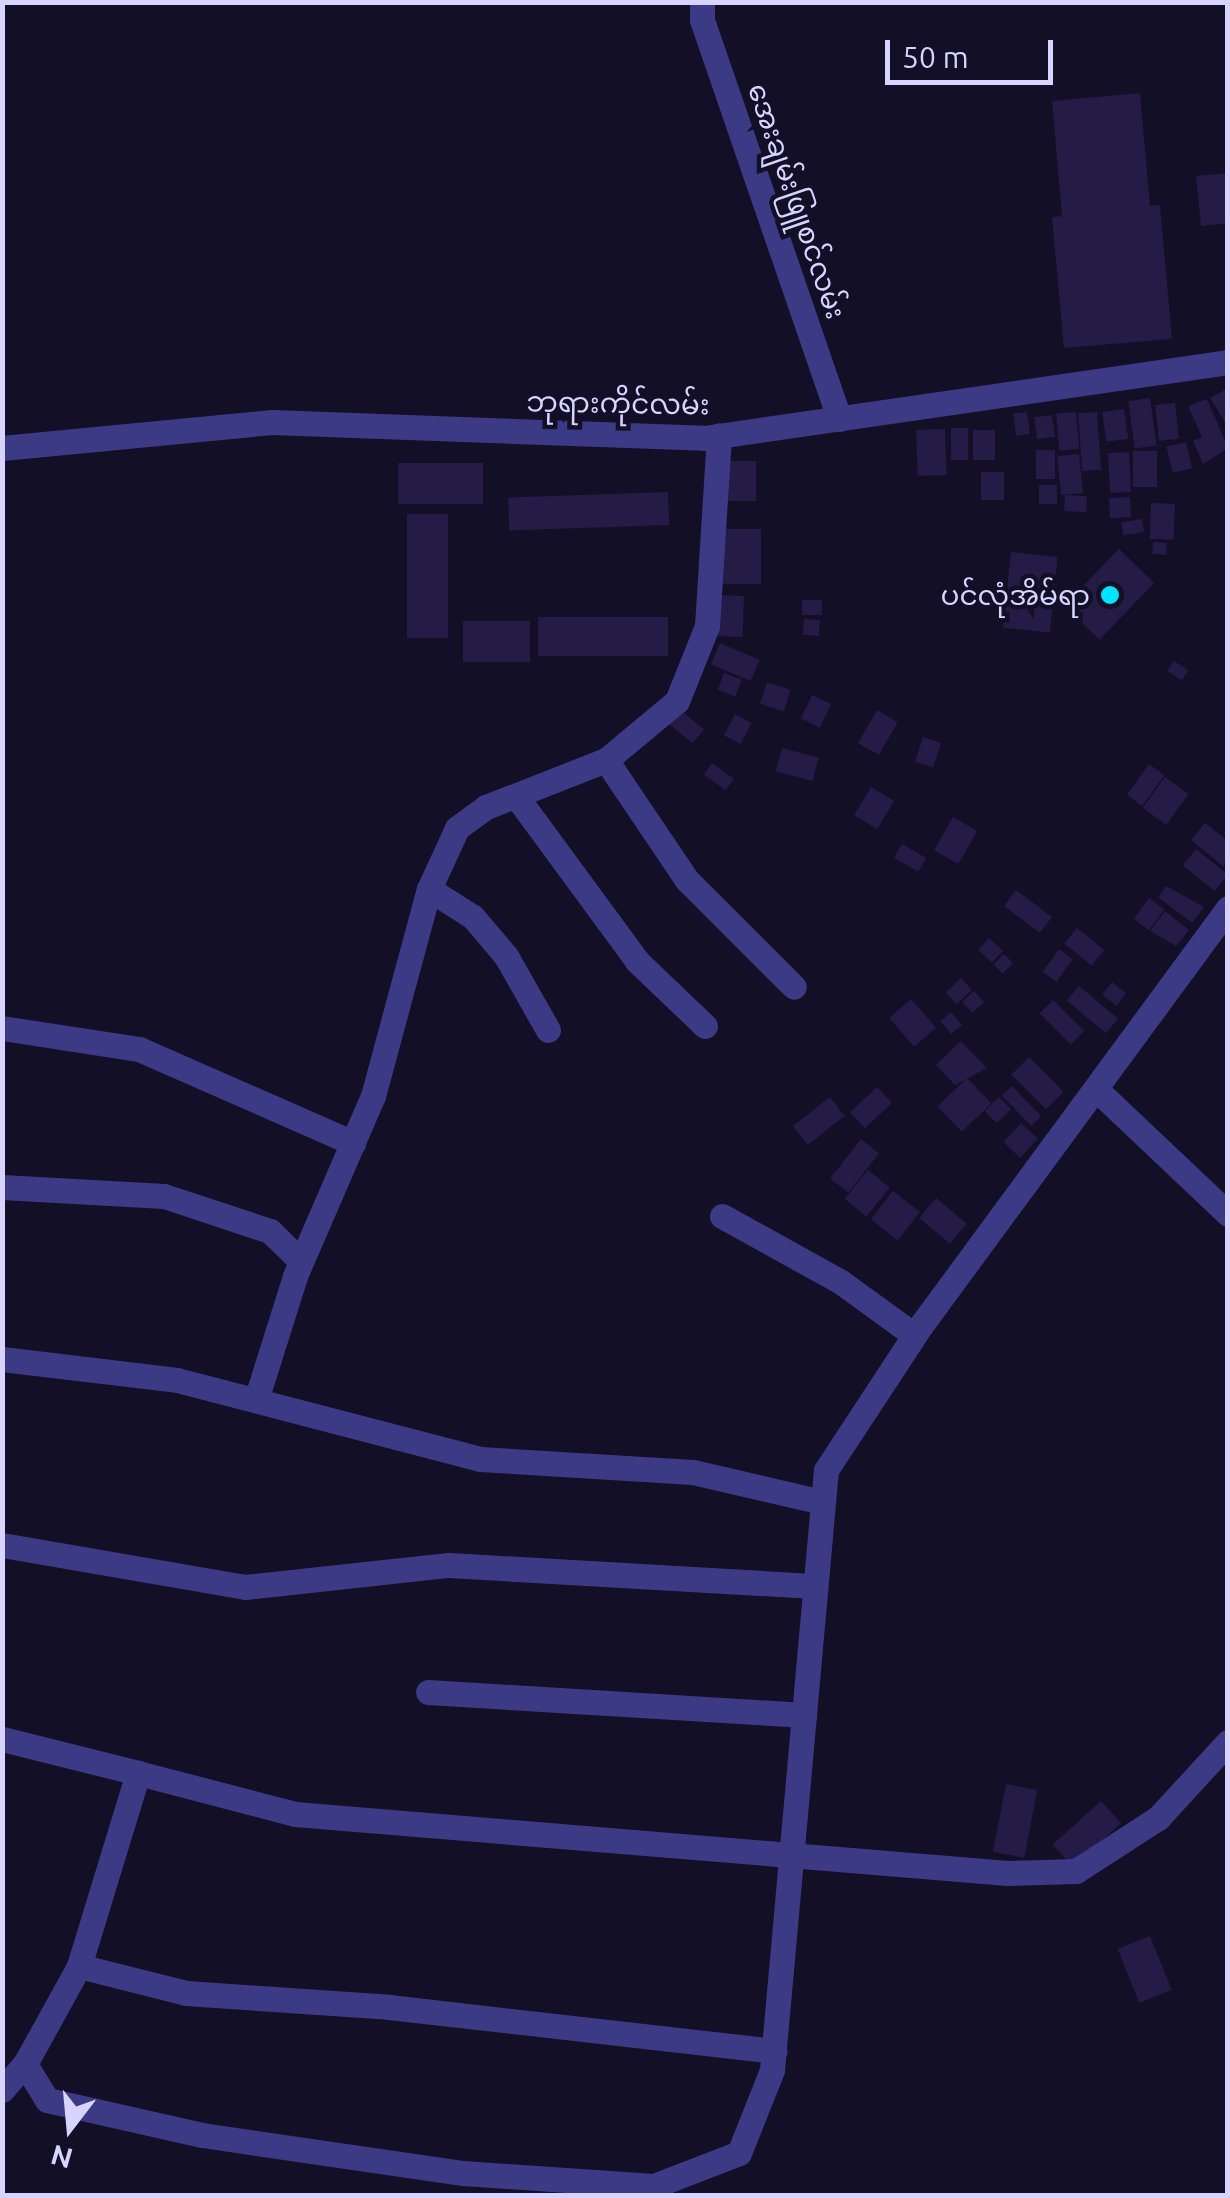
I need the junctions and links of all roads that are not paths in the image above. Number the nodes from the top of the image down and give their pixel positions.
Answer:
1 (702, 2) edge
2 (1228, 362) edge
3 (839, 419) junction
4 (718, 436) junction
5 (2, 448) edge
6 (606, 760) junction
7 (516, 796) junction
8 (429, 889) junction
9 (1226, 913) edge
10 (794, 987) dead end
11 (705, 1026) dead end
12 (2, 1028) edge
13 (548, 1030) dead end
14 (1098, 1091) junction
15 (352, 1143) junction
16 (2, 1187) edge
17 (1228, 1214) edge
18 (722, 1216) dead end
19 (301, 1261) junction
20 (914, 1336) junction
21 (2, 1358) edge
22 (256, 1400) junction
23 (822, 1502) junction
24 (2, 1545) edge
25 (816, 1586) junction
26 (428, 1692) dead end
27 (804, 1715) junction
28 (2, 1739) edge
29 (1228, 1742) edge
30 (138, 1773) junction
31 (791, 1852) junction
32 (80, 1966) junction
33 (774, 2051) junction
34 (25, 2064) junction
35 (2, 2090) edge

1 - 3 street, အေးချမ်းဖြူစင်လမ်း
2 - 3 street, ဘုရားကိုင်လမ်း
3 - 4 street, ဘုရားကိုင်လမ်း
4 - 5 street, ဘုရားကိုင်လမ်း
4 - 6 street
6 - 7 street
6 - 10 street
7 - 8 street
7 - 11 street
8 - 13 street
8 - 15 street
9 - 14 street
12 - 15 street
14 - 17 street
14 - 20 street
15 - 19 street
16 - 19 street
18 - 20 street
19 - 22 street
20 - 23 street
21 - 22 street
22 - 23 street
23 - 25 street
24 - 25 street
25 - 27 street
26 - 27 street
27 - 31 street
28 - 30 street
29 - 31 street
30 - 31 street
30 - 32 street
31 - 33 street
32 - 33 street
32 - 34 street
33 - 34 street
34 - 35 street

